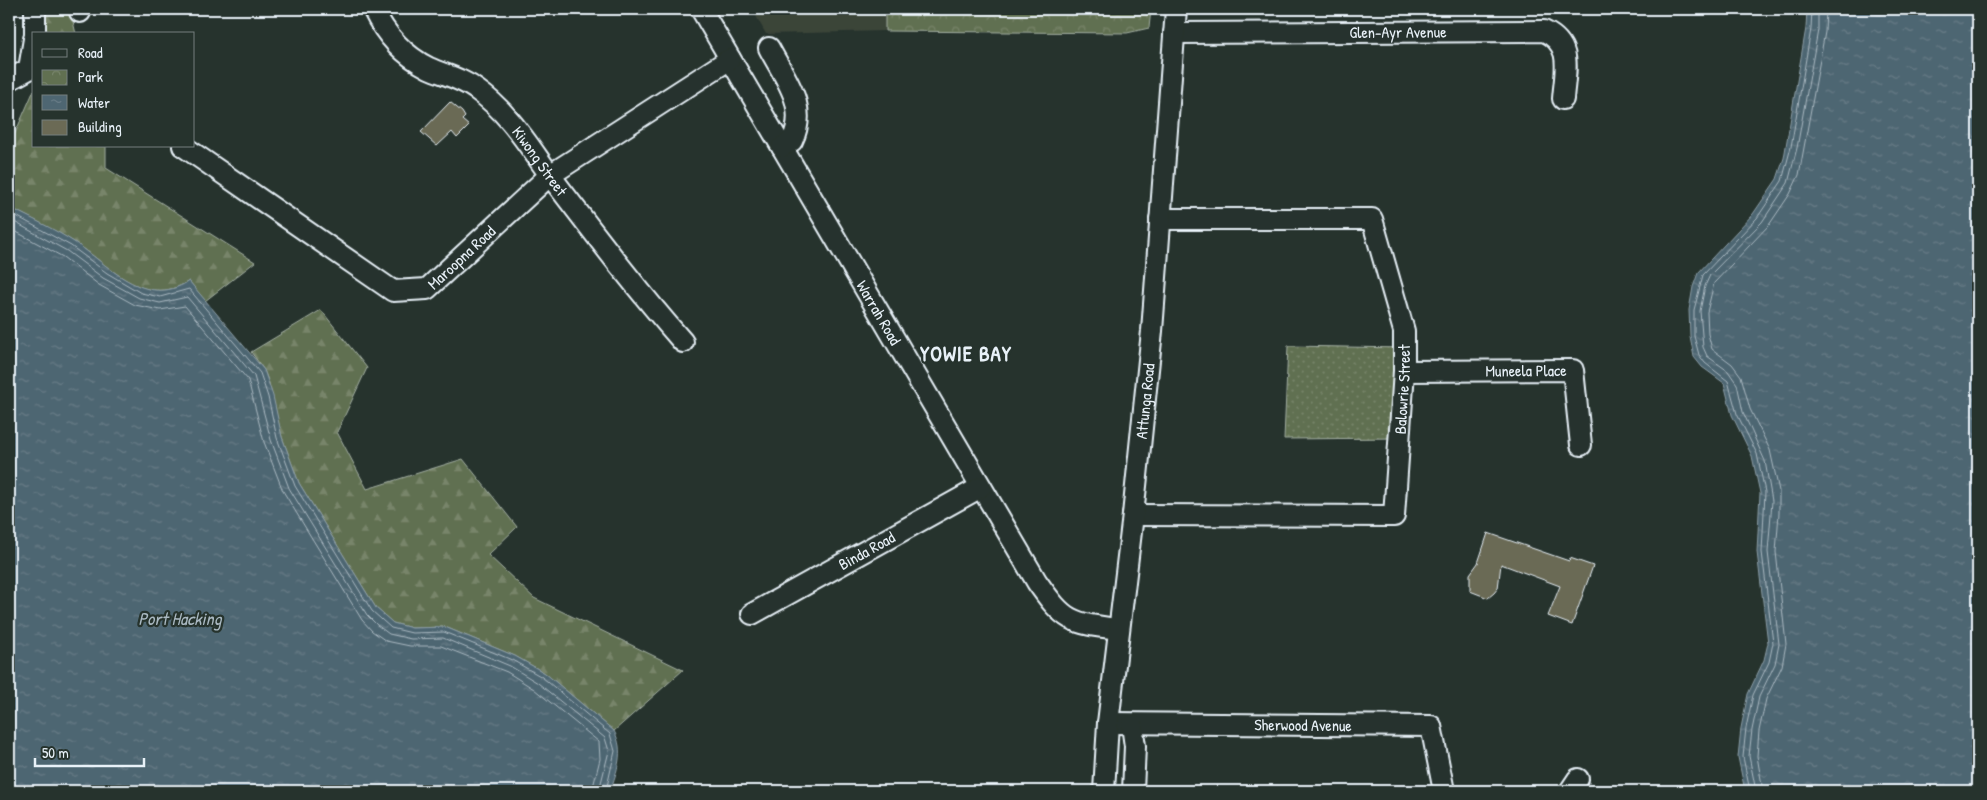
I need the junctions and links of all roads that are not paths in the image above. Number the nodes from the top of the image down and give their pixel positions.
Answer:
1 (35, 9) edge
2 (373, 9) edge
3 (702, 9) edge
4 (1176, 9) edge
5 (35, 32) edge
6 (1174, 33) junction
7 (769, 48) dead end
8 (32, 51) edge
9 (730, 59) junction
10 (9, 80) edge
11 (1563, 99) dead end
12 (782, 147) junction
13 (186, 148) edge
14 (550, 175) junction
15 (1160, 219) junction
16 (683, 342) dead end
17 (1404, 371) junction
18 (1581, 445) dead end
19 (981, 487) junction
20 (1133, 515) junction
21 (752, 614) dead end
22 (1118, 629) junction
23 (1108, 724) junction
24 (1132, 725) junction
25 (1104, 791) edge
26 (1133, 791) edge
27 (1444, 791) edge

1 - 5 street
2 - 14 street, Kiwong Street
3 - 9 street, Warrah Road
4 - 6 street, Attunga Road
6 - 11 street, Glen-Ayr Avenue
6 - 15 street, Attunga Road
7 - 12 street
8 - 10 street
9 - 12 street, Warrah Road
9 - 14 street, Maroopna Road
12 - 19 street, Warrah Road
13 - 14 street, Maroopna Road
14 - 16 street, Kiwong Street
15 - 17 street, Balowrie Street
15 - 20 street, Attunga Road
17 - 18 street, Muneela Place
17 - 20 street, Balowrie Street
19 - 21 street, Binda Road
19 - 22 street, Warrah Road
20 - 22 street, Attunga Road
22 - 23 street, Attunga Road
23 - 24 street, Sherwood Avenue
23 - 25 street, Attunga Road
24 - 26 street
24 - 27 street, Sherwood Avenue

